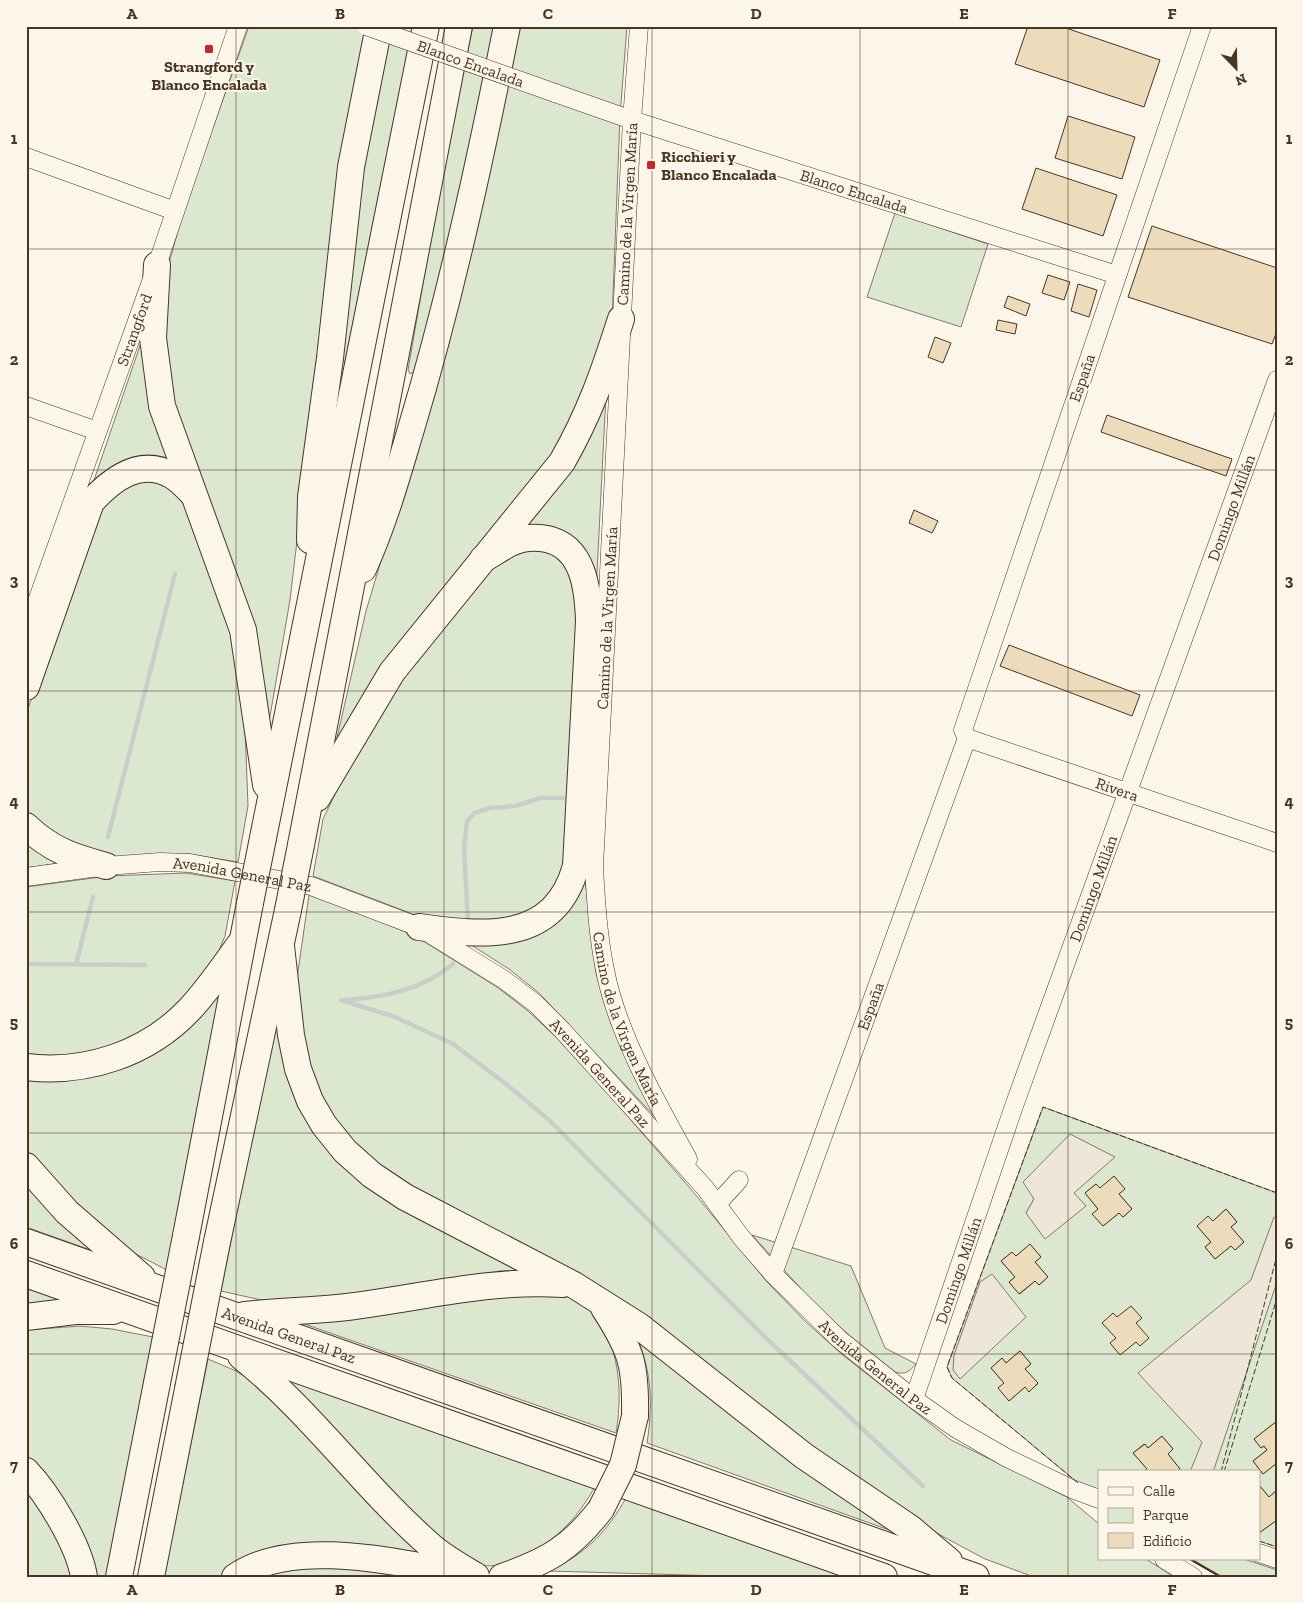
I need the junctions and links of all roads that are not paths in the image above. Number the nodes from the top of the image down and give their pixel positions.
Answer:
1 (238, 26) edge
2 (366, 26) edge
3 (379, 26) edge
4 (426, 26) edge
5 (459, 26) edge
6 (507, 26) edge
7 (640, 26) edge
8 (1202, 26) edge
9 (632, 120) junction
10 (26, 157) edge
11 (175, 211) junction
12 (158, 265) junction
13 (1117, 275) junction
14 (621, 319) junction
15 (1277, 380) edge
16 (26, 406) edge
17 (97, 431) junction
18 (193, 494) junction
19 (84, 496) junction
20 (483, 560) junction
21 (310, 601) junction
22 (346, 608) junction
23 (26, 632) edge
24 (26, 687) edge
25 (965, 734) junction
26 (1128, 792) junction
27 (268, 809) junction
28 (306, 816) junction
29 (26, 826) edge
30 (1277, 843) edge
31 (106, 866) junction
32 (26, 878) edge
33 (583, 882) junction
34 (419, 927) junction
35 (244, 940) junction
36 (281, 946) junction
37 (26, 1067) edge
38 (26, 1166) edge
39 (739, 1180) dead end
40 (704, 1188) junction
41 (717, 1204) junction
42 (26, 1242) edge
43 (26, 1274) edge
44 (773, 1274) junction
45 (574, 1285) junction
46 (153, 1287) junction
47 (600, 1302) junction
48 (138, 1313) junction
49 (237, 1316) junction
50 (26, 1317) edge
51 (227, 1345) junction
52 (914, 1399) junction
53 (26, 1470) edge
54 (1072, 1490) junction
55 (1098, 1499) edge
56 (1098, 1511) edge
57 (1260, 1554) edge
58 (1277, 1559) edge
59 (1166, 1560) edge
60 (969, 1574) edge
61 (476, 1576) edge
62 (84, 1577) edge
63 (119, 1577) edge
64 (151, 1577) edge
65 (235, 1577) edge
66 (482, 1577) edge
67 (502, 1577) edge
68 (884, 1577) edge
69 (1193, 1577) edge

1 - 11 street, Strangford
2 - 9 street, Blanco Encalada, bridge
3 - 21 highway
4 - 21 highway
5 - 22 highway
6 - 22 highway
7 - 9 street, Camino de la Virgen María
8 - 13 street, España
9 - 13 street, Blanco Encalada
9 - 14 street, Camino de la Virgen María
10 - 11 street
11 - 12 street, Strangford
12 - 17 street, Strangford
12 - 18 highway
13 - 25 street, España
14 - 20 highway
14 - 33 street, Camino de la Virgen María
15 - 26 street, Domingo Millán
16 - 17 street
17 - 19 street, Strangford
18 - 19 highway
18 - 27 highway
19 - 23 street, Strangford
19 - 24 highway
20 - 28 highway
20 - 33 highway
21 - 27 highway
22 - 28 highway
25 - 26 street, Rivera
25 - 44 street, España
26 - 30 street, Rivera
26 - 52 street, Domingo Millán
27 - 35 highway, bridge
28 - 36 highway, bridge
29 - 31 highway
31 - 32 street, Avenida General Paz
31 - 34 street, Avenida General Paz
33 - 34 highway
33 - 40 street, Camino de la Virgen María
34 - 40 street, Avenida General Paz
35 - 37 highway
35 - 63 highway, bridge
36 - 45 highway
36 - 64 highway, bridge
38 - 46 highway
39 - 41 street
40 - 41 street, Avenida General Paz
41 - 44 street, Avenida General Paz
42 - 46 highway, Avenida General Paz
43 - 48 highway, Avenida General Paz
44 - 52 street, Avenida General Paz
45 - 47 highway
45 - 49 highway
46 - 49 highway, Avenida General Paz
47 - 60 highway
47 - 67 highway, bridge
48 - 50 highway
48 - 51 highway, Avenida General Paz
49 - 60 highway, Avenida General Paz
51 - 61 highway
51 - 68 highway, Avenida General Paz
52 - 54 street, Avenida General Paz
53 - 62 highway
54 - 55 street, Avenida General Paz
54 - 56 street, Avenida General Paz
57 - 58 street
59 - 69 street
61 - 65 highway
61 - 66 highway

